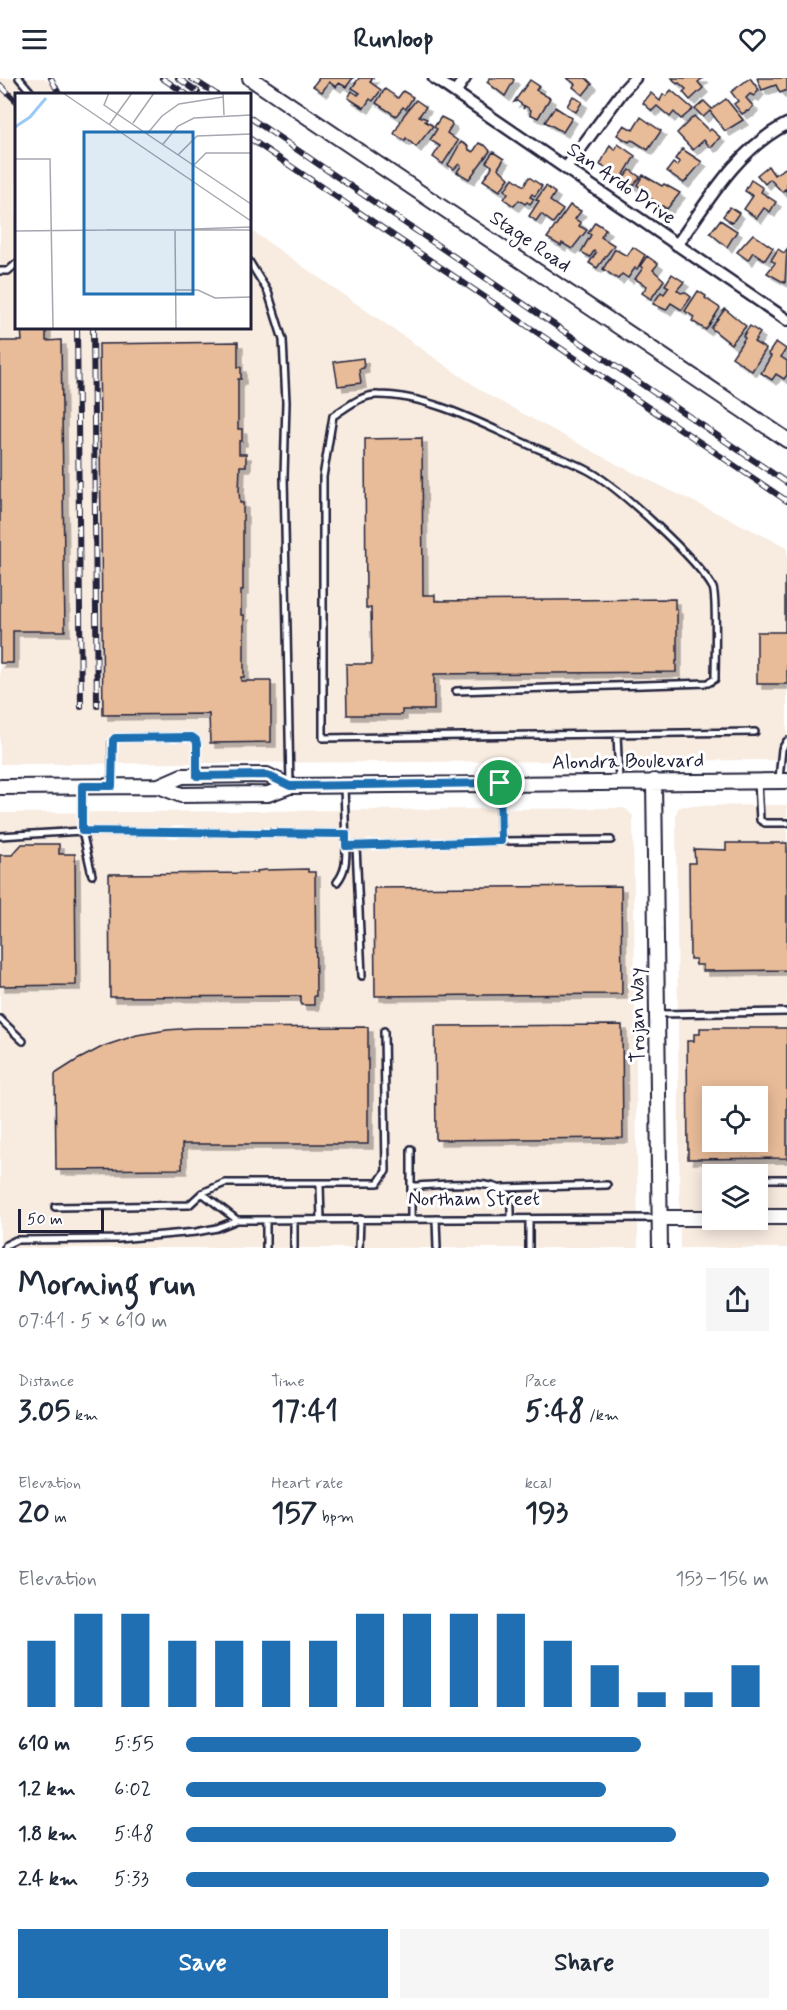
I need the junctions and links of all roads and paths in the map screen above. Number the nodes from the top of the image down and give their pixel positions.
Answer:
1 (20, 78) edge
2 (250, 78) edge
3 (434, 78) edge
4 (465, 78) edge
5 (635, 78) edge
6 (455, 92) junction
7 (30, 93) edge
8 (787, 124) edge
9 (566, 168) junction
10 (677, 245) junction
11 (250, 263) edge
12 (15, 265) edge
13 (0, 271) edge
14 (787, 320) edge
15 (787, 440) edge
16 (456, 691) dead end
17 (755, 732) dead end
18 (617, 734) junction
19 (787, 741) edge
20 (197, 776) junction
21 (654, 781) junction
22 (758, 781) junction
23 (783, 781) edge
24 (619, 782) junction
25 (500, 783) junction
26 (344, 785) junction
27 (82, 786) junction
28 (112, 786) junction
29 (159, 786) junction
30 (290, 786) junction
31 (0, 787) edge
32 (787, 823) edge
33 (82, 831) junction
34 (346, 834) junction
35 (0, 836) edge
36 (611, 840) dead end
37 (501, 841) junction
38 (346, 846) junction
39 (356, 846) junction
40 (92, 875) dead end
41 (337, 882) dead end
42 (362, 976) dead end
43 (787, 1012) edge
44 (657, 1014) junction
45 (0, 1020) edge
46 (384, 1031) dead end
47 (23, 1041) dead end
48 (411, 1149) dead end
49 (768, 1179) edge
50 (787, 1179) edge
51 (320, 1185) junction
52 (607, 1185) dead end
53 (411, 1186) junction
54 (502, 1188) junction
55 (202, 1193) junction
56 (54, 1207) dead end
57 (787, 1217) edge
58 (660, 1218) junction
59 (702, 1218) edge
60 (768, 1218) edge
61 (360, 1219) junction
62 (411, 1219) junction
63 (436, 1219) junction
64 (511, 1219) junction
65 (529, 1219) junction
66 (237, 1220) junction
67 (266, 1220) junction
68 (294, 1220) junction
69 (321, 1220) junction
70 (5, 1248) edge
71 (266, 1248) edge
72 (294, 1248) edge
73 (359, 1248) edge
74 (437, 1248) edge
75 (529, 1248) edge
76 (660, 1248) edge

1 - 7 lane
2 - 15 main road, Stage Road
3 - 6 street, San Ardo Drive
4 - 6 street
5 - 9 street
6 - 9 street, San Ardo Drive
8 - 10 street
9 - 10 street, San Ardo Drive
10 - 14 street, San Ardo Drive
11 - 30 lane
12 - 13 lane
16 - 18 lane
17 - 18 lane
18 - 24 lane
19 - 23 lane
20 - 28 lane
20 - 29 main road, Alondra Boulevard
20 - 30 main road, Alondra Boulevard
21 - 22 main road, Alondra Boulevard
21 - 24 main road, Alondra Boulevard
21 - 44 main road, Trojan Way
22 - 23 main road, Alondra Boulevard
22 - 32 lane
24 - 25 main road, Alondra Boulevard
25 - 26 main road, Alondra Boulevard
25 - 37 lane
26 - 30 main road, Alondra Boulevard
26 - 34 lane
27 - 28 main road, Alondra Boulevard
27 - 31 main road, Alondra Boulevard
27 - 33 lane
28 - 29 main road, Alondra Boulevard
29 - 30 main road, Alondra Boulevard
33 - 34 lane
33 - 35 lane
33 - 40 lane
34 - 38 lane
36 - 37 lane
37 - 39 lane
38 - 39 lane
38 - 41 lane
39 - 42 lane
43 - 44 lane
44 - 58 main road, Trojan Way
45 - 47 lane
46 - 51 lane
48 - 53 lane
49 - 50 lane
51 - 55 lane
51 - 69 lane
52 - 54 lane
53 - 54 lane
53 - 62 lane
54 - 64 lane
55 - 56 lane
55 - 66 lane
57 - 60 main road
58 - 59 main road, Northam Street
58 - 65 lane, Northam Street
58 - 76 main road, Trojan Way
61 - 62 lane, Northam Street
61 - 69 lane, Northam Street
61 - 73 lane
62 - 63 lane, Northam Street
63 - 64 lane, Northam Street
63 - 74 lane
64 - 65 lane, Northam Street
65 - 75 lane
66 - 67 lane, Northam Street
66 - 70 lane, Northam Street
67 - 68 lane, Northam Street
67 - 71 lane
68 - 69 lane, Northam Street
68 - 72 lane

